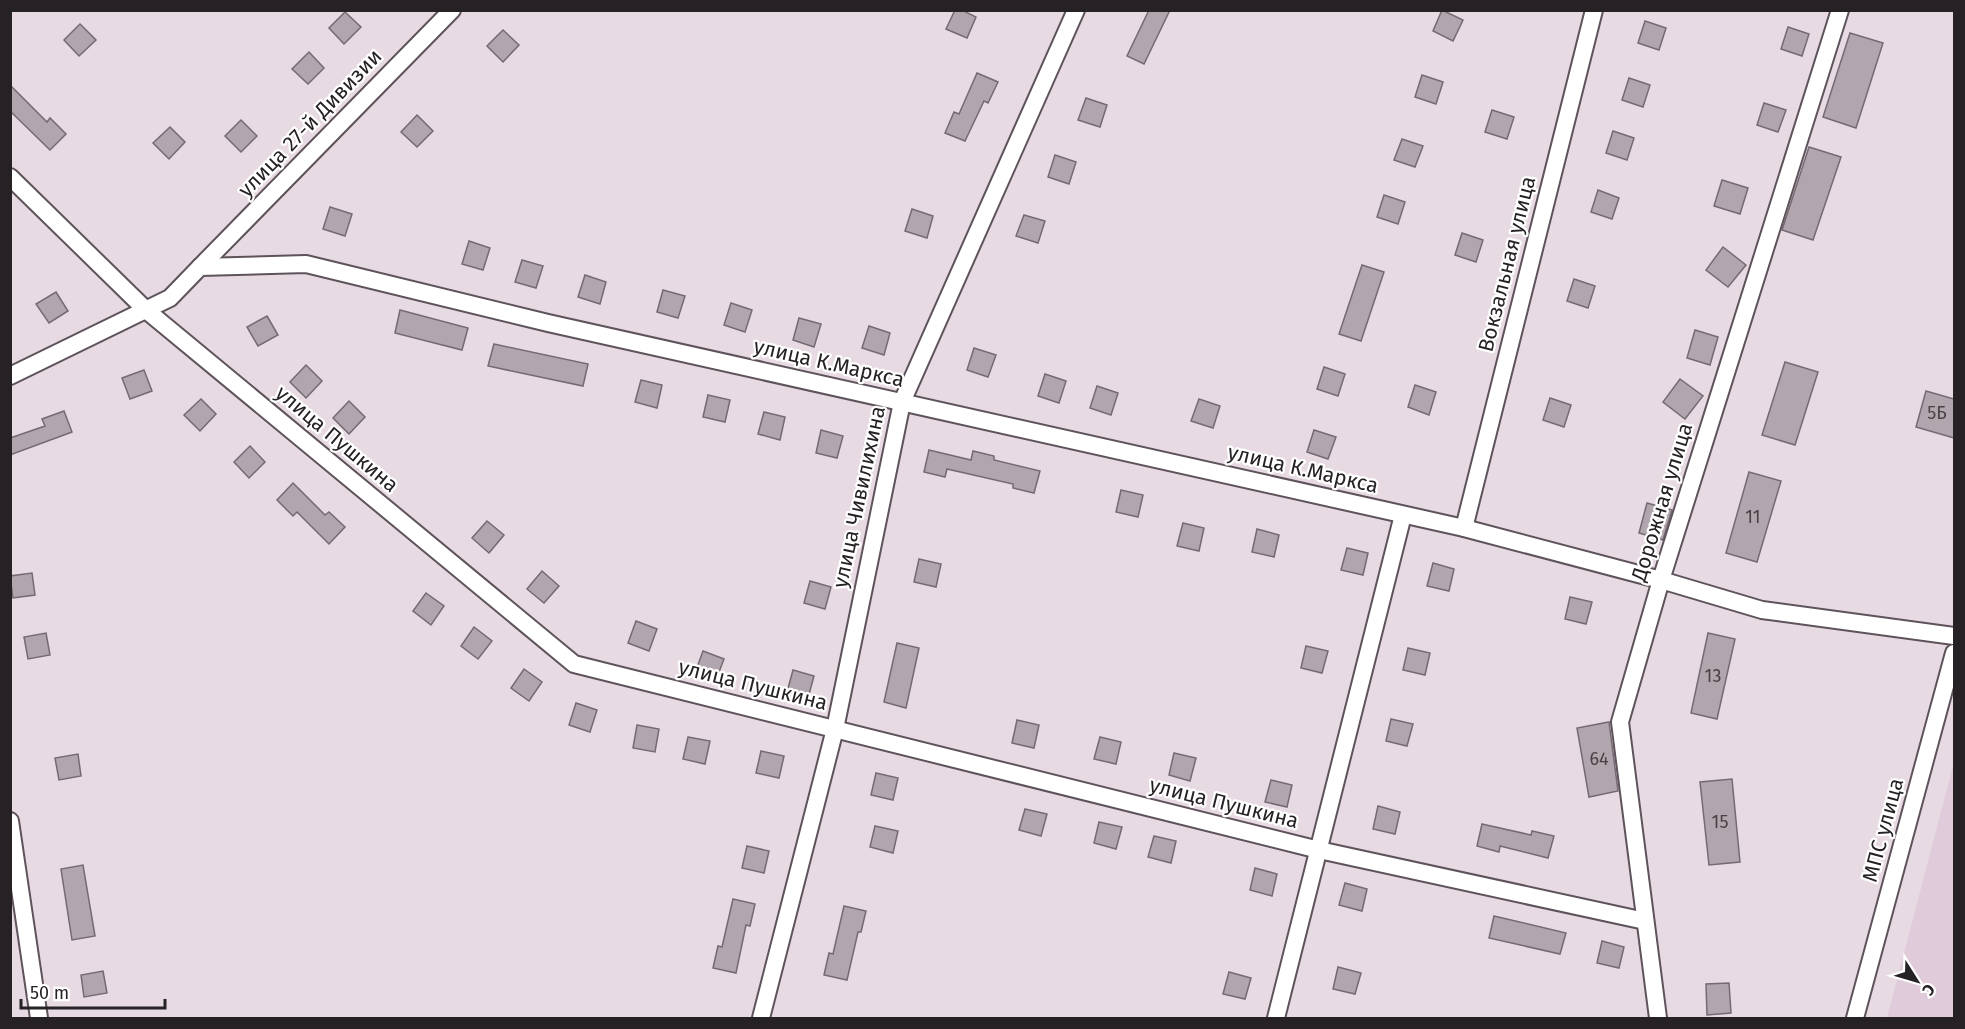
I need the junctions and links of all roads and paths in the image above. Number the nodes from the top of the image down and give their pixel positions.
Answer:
1 (452, 10) edge
2 (1076, 10) edge
3 (1594, 10) edge
4 (1840, 10) edge
5 (10, 177) edge
6 (200, 267) junction
7 (146, 310) junction
8 (10, 376) edge
9 (902, 402) junction
10 (1403, 515) junction
11 (1464, 528) junction
12 (1661, 580) junction
13 (1954, 636) edge
14 (1954, 653) edge
15 (835, 729) junction
16 (10, 820) edge
17 (1318, 849) junction
18 (1645, 921) junction
19 (39, 1018) edge
20 (761, 1018) edge
21 (1276, 1018) edge
22 (1658, 1018) edge
23 (1855, 1018) edge

1 - 6 street, улица 27-й Дивизии
2 - 9 street, улица Чивилихина
3 - 11 street, Вокзальная улица
4 - 12 street, Дорожная улица
5 - 7 street, улица Пушкина
6 - 7 street
6 - 9 street, улица К.Маркса
7 - 8 street
7 - 15 street, улица Пушкина
9 - 10 street, улица К.Маркса
9 - 15 street, улица Чивилихина
10 - 11 street, улица К.Маркса
10 - 17 street
11 - 12 street, улица К.Маркса
12 - 13 street, улица К.Маркса
12 - 18 street, Дорожная улица
14 - 23 street, МПС улица
15 - 17 street, улица Пушкина
15 - 20 street, улица Чивилихина
16 - 19 street
17 - 18 street, улица Пушкина
17 - 21 street
18 - 22 street, Дорожная улица

